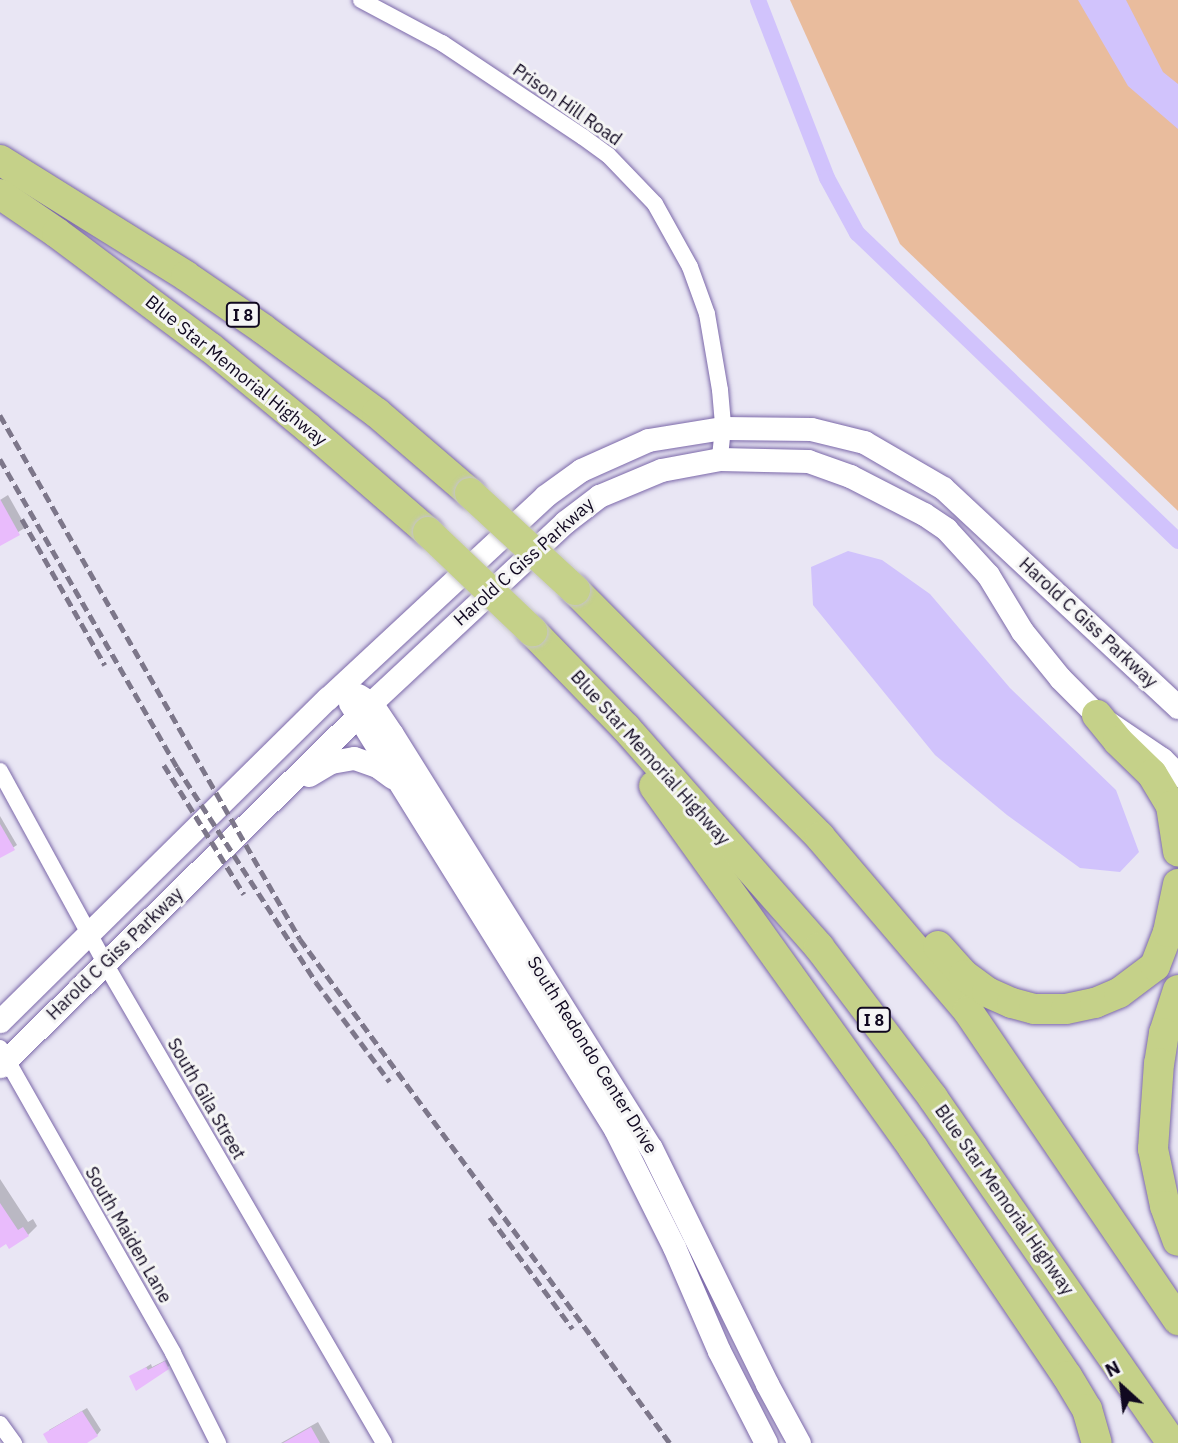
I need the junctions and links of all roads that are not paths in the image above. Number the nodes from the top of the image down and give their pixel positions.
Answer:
1 (361, 0) edge
2 (0, 160) edge
3 (0, 194) edge
4 (723, 428) junction
5 (720, 459) junction
6 (628, 641) junction
7 (403, 672) junction
8 (573, 672) junction
9 (338, 695) junction
10 (1178, 707) edge
11 (364, 710) junction
12 (1097, 715) junction
13 (392, 734) junction
14 (0, 771) edge
15 (1178, 775) edge
16 (397, 781) junction
17 (280, 792) junction
18 (1178, 850) edge
19 (1178, 884) edge
20 (88, 933) junction
21 (1178, 941) edge
22 (106, 965) junction
23 (1155, 966) junction
24 (1177, 996) edge
25 (0, 1021) edge
26 (2, 1058) edge
27 (1178, 1241) edge
28 (1063, 1286) junction
29 (1178, 1320) edge
30 (0, 1424) edge
31 (14, 1443) edge
32 (218, 1443) edge
33 (384, 1443) edge
34 (766, 1443) edge
35 (799, 1443) edge
36 (1097, 1443) edge
37 (1154, 1443) edge
38 (1172, 1443) edge

1 - 4 street, Prison Hill Road
2 - 6 highway, I 8, bridge
3 - 8 highway, Blue Star Memorial Highway / I 8, bridge
4 - 5 street, Prison Hill Road
4 - 9 main road, Harold C Giss Parkway
4 - 10 main road, Harold C Giss Parkway
5 - 7 main road, Harold C Giss Parkway
5 - 12 main road, Harold C Giss Parkway
6 - 23 highway
6 - 29 highway, I 8
7 - 11 main road, Harold C Giss Parkway
7 - 13 main road
8 - 28 highway, Blue Star Memorial Highway / I 8
8 - 36 highway
9 - 11 main road, South Redondo Center Drive
9 - 20 main road, Harold C Giss Parkway
11 - 13 main road, South Redondo Center Drive
11 - 16 main road, South Redondo Center Drive
11 - 17 main road, Harold C Giss Parkway
12 - 15 main road, Harold C Giss Parkway
12 - 18 highway
13 - 35 main road, South Redondo Center Drive
14 - 20 street, South Gila Street
16 - 17 main road
16 - 34 main road, South Redondo Center Drive
17 - 22 main road, Harold C Giss Parkway
19 - 23 highway
20 - 22 street, South Gila Street
20 - 25 main road, Harold C Giss Parkway
21 - 23 highway
22 - 26 main road, Harold C Giss Parkway
22 - 33 street, South Gila Street
24 - 27 highway
26 - 32 street, South Maiden Lane
28 - 37 highway
28 - 38 highway, Blue Star Memorial Highway / I 8
30 - 31 street

